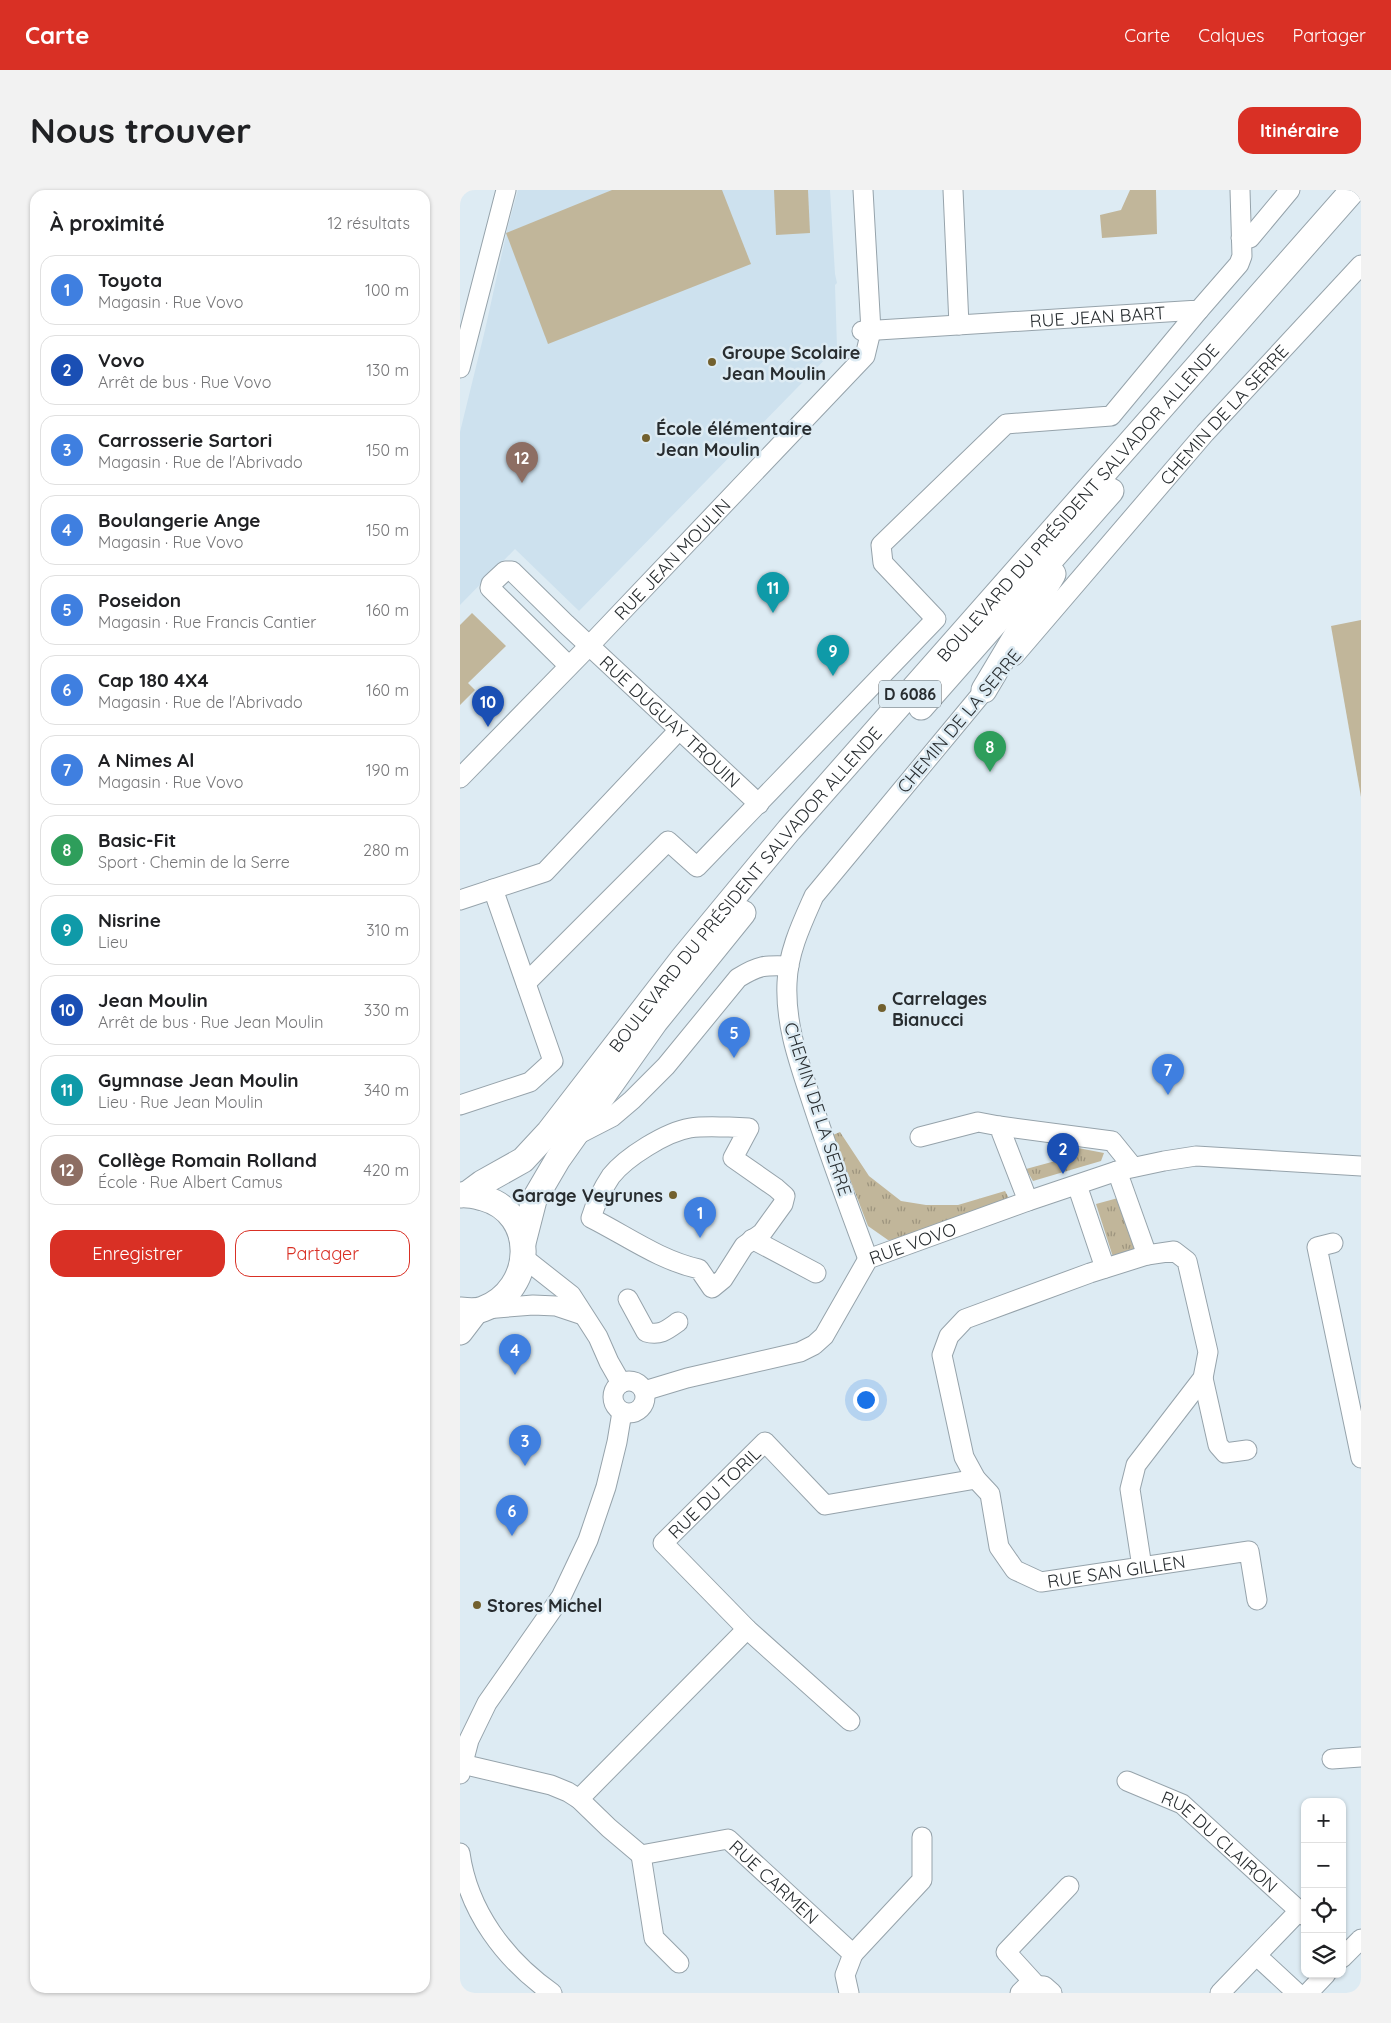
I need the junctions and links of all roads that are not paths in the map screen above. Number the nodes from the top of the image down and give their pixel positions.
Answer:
1 (506, 190) edge
2 (855, 190) edge
3 (863, 190) edge
4 (953, 190) edge
5 (1240, 190) edge
6 (1290, 190) edge
7 (1353, 190) edge
8 (1361, 205) edge
9 (1241, 238) junction
10 (1361, 265) edge
11 (1199, 310) junction
12 (959, 325) junction
13 (866, 331) junction
14 (460, 366) edge
15 (1082, 524) junction
16 (586, 642) junction
17 (563, 660) junction
18 (984, 690) junction
19 (679, 730) junction
20 (460, 766) edge
21 (460, 778) edge
22 (759, 804) junction
23 (493, 889) junction
24 (460, 900) edge
25 (789, 966) junction
26 (526, 983) junction
27 (460, 1105) edge
28 (999, 1126) junction
29 (572, 1137) junction
30 (920, 1137) dead end
31 (1361, 1166) edge
32 (1125, 1169) junction
33 (1077, 1184) junction
34 (464, 1195) edge
35 (1028, 1201) junction
36 (752, 1239) junction
37 (1333, 1244) dead end
38 (524, 1250) junction
39 (1147, 1255) junction
40 (868, 1259) junction
41 (1098, 1271) junction
42 (816, 1273) dead end
43 (628, 1299) dead end
44 (473, 1310) edge
45 (583, 1315) junction
46 (678, 1322) dead end
47 (460, 1332) edge
48 (1203, 1378) junction
49 (621, 1384) junction
50 (644, 1391) junction
51 (1356, 1410) edge
52 (622, 1412) junction
53 (1247, 1450) dead end
54 (1361, 1458) edge
55 (976, 1479) junction
56 (1142, 1567) junction
57 (1257, 1600) dead end
58 (746, 1629) junction
59 (850, 1721) dead end
60 (1361, 1757) edge
61 (1332, 1759) dead end
62 (461, 1769) edge
63 (1127, 1781) dead end
64 (579, 1799) junction
65 (922, 1837) dead end
66 (460, 1852) edge
67 (641, 1855) junction
68 (1069, 1886) dead end
69 (466, 1895) edge
70 (1301, 1912) edge
71 (1301, 1914) edge
72 (1361, 1939) edge
73 (1346, 1953) edge
74 (853, 1954) junction
75 (1257, 1956) junction
76 (679, 1963) dead end
77 (1322, 1978) edge
78 (1036, 1991) edge
79 (552, 1993) edge
80 (848, 1993) edge
81 (1220, 1993) edge
82 (1297, 1993) edge
83 (1308, 1993) edge

1 - 14 street
2 - 13 street
3 - 13 street
4 - 12 street
5 - 9 street
6 - 9 street
7 - 34 main road, BOULEVARD DU PRÉSIDENT SALVADOR ALLENDE / D 6086
8 - 15 main road, BOULEVARD DU PRÉSIDENT SALVADOR ALLENDE / D 6086
9 - 11 street
10 - 18 street, CHEMIN DE LA SERRE
11 - 12 street, RUE JEAN BART
11 - 22 street
12 - 13 street, RUE JEAN BART
13 - 16 street, RUE JEAN MOULIN
15 - 18 main road
15 - 29 main road, BOULEVARD DU PRÉSIDENT SALVADOR ALLENDE / D 6086
16 - 17 street, RUE JEAN MOULIN
16 - 17 street, RUE DUGUAY TROUIN
16 - 19 street, RUE DUGUAY TROUIN
16 - 21 street, RUE JEAN MOULIN
17 - 20 street, RUE JEAN MOULIN
18 - 25 street, CHEMIN DE LA SERRE
19 - 22 street, RUE DUGUAY TROUIN
19 - 23 street
22 - 26 street
23 - 24 street
23 - 26 street
25 - 29 street
25 - 40 street, CHEMIN DE LA SERRE
26 - 27 street
28 - 30 street
28 - 32 street
28 - 35 street
29 - 38 main road, BOULEVARD DU PRÉSIDENT SALVADOR ALLENDE / D 6086
31 - 32 street, RUE VOVO
32 - 33 street, RUE VOVO
32 - 39 street
33 - 35 street, RUE VOVO
33 - 41 street
34 - 38 main road
35 - 40 street, RUE VOVO
36 - 36 street
36 - 42 street
37 - 51 street
38 - 44 main road, BOULEVARD DU PRÉSIDENT SALVADOR ALLENDE
38 - 45 street
39 - 41 street, RUE SAN GILLEN
39 - 48 street, RUE SAN GILLEN
40 - 50 street, RUE VOVO
41 - 55 street, RUE SAN GILLEN
43 - 46 street
44 - 45 street
44 - 47 main road
45 - 49 street
48 - 53 street
48 - 56 street
49 - 50 street
49 - 52 street
50 - 52 street
51 - 54 street
52 - 62 street
55 - 56 street, RUE SAN GILLEN
55 - 58 street, RUE DU TORIL
56 - 57 street, RUE SAN GILLEN
58 - 59 street
58 - 64 street
60 - 61 street
62 - 64 street
63 - 70 street, RUE DU CLAIRON
64 - 67 street
65 - 74 street
66 - 69 street
67 - 74 street, RUE CARMEN
67 - 76 street
68 - 78 street
69 - 79 street
71 - 75 street
72 - 73 street
74 - 80 street
75 - 81 street
75 - 82 street
77 - 83 street

